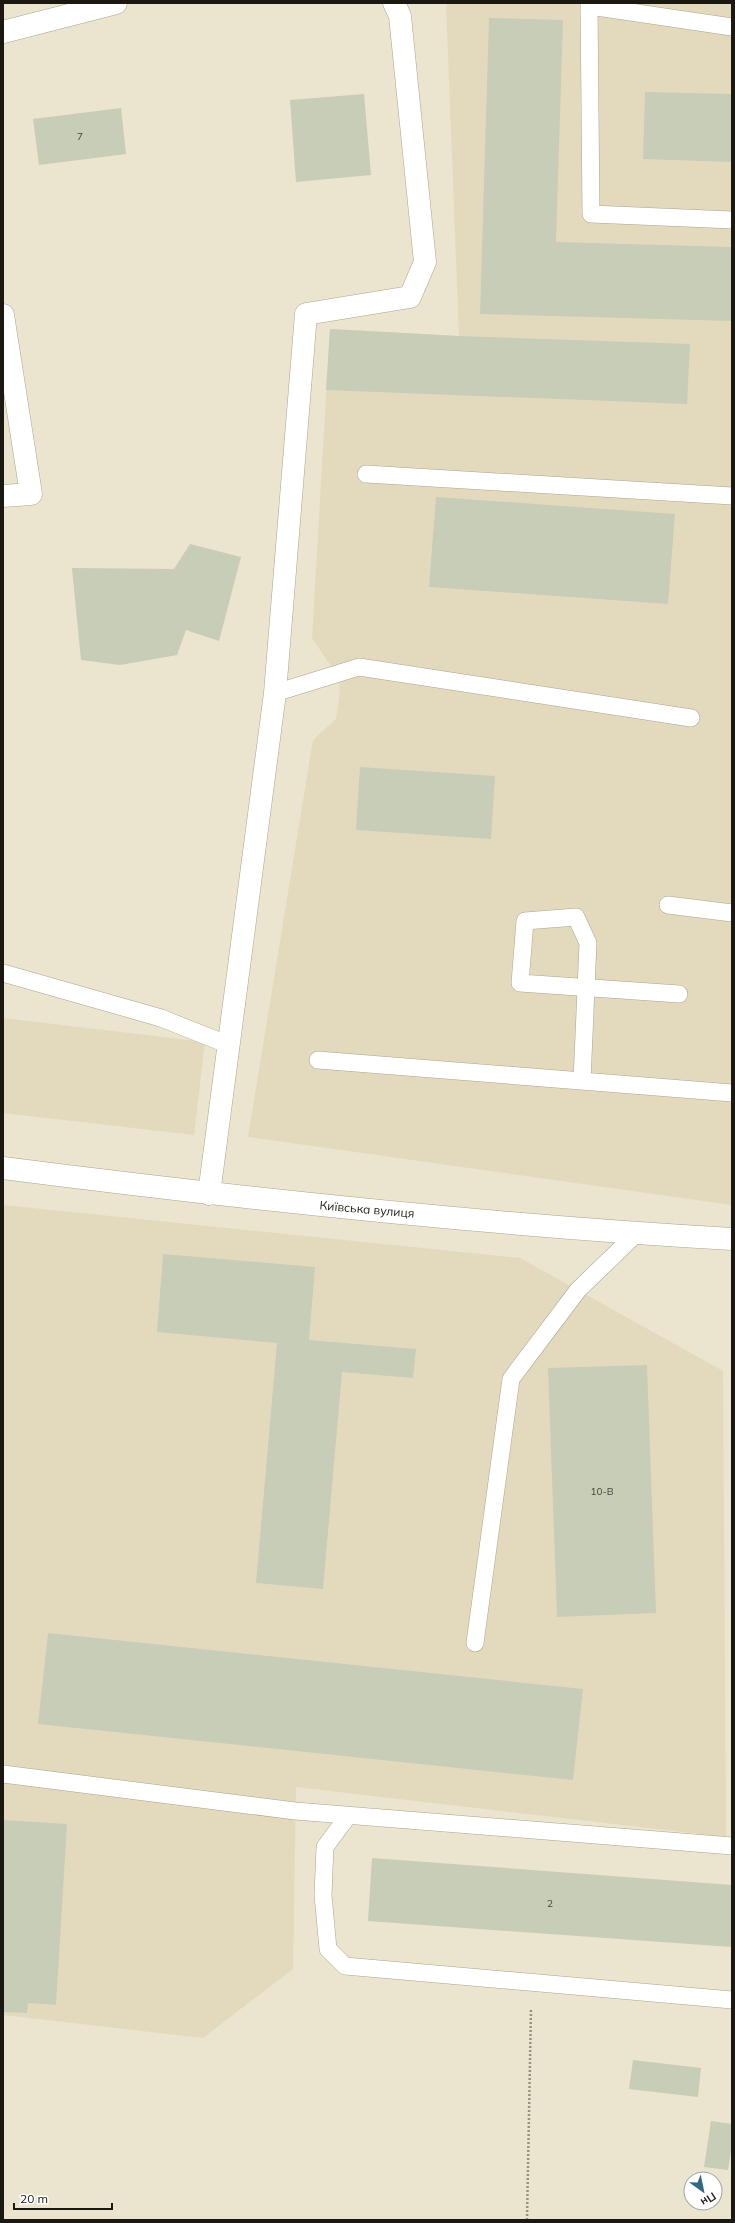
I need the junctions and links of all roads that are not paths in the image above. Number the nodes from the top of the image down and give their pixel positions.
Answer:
1 (116, 3) edge
2 (394, 3) edge
3 (589, 5) edge
4 (732, 27) edge
5 (3, 32) edge
6 (732, 220) edge
7 (3, 314) edge
8 (366, 474) dead end
9 (3, 496) edge
10 (732, 496) edge
11 (275, 693) junction
12 (692, 718) dead end
13 (668, 905) dead end
14 (732, 913) edge
15 (3, 973) edge
16 (587, 987) junction
17 (679, 994) dead end
18 (229, 1046) junction
19 (318, 1060) dead end
20 (582, 1081) junction
21 (732, 1093) edge
22 (3, 1168) edge
23 (209, 1194) junction
24 (636, 1234) junction
25 (732, 1239) edge
26 (475, 1643) dead end
27 (3, 1774) edge
28 (348, 1816) junction
29 (732, 1846) edge
30 (732, 2000) edge

1 - 5 street
2 - 11 street
3 - 4 lane
3 - 6 lane
7 - 9 street
8 - 10 lane
11 - 12 lane
11 - 18 street
13 - 14 lane
15 - 18 lane
16 - 16 lane
16 - 17 lane
16 - 20 lane
18 - 23 street
19 - 20 lane
20 - 21 lane
22 - 23 street, Київська вулиця
23 - 24 street, Київська вулиця
24 - 25 street, Київська вулиця
24 - 26 lane
27 - 28 lane
28 - 29 lane
28 - 30 lane

